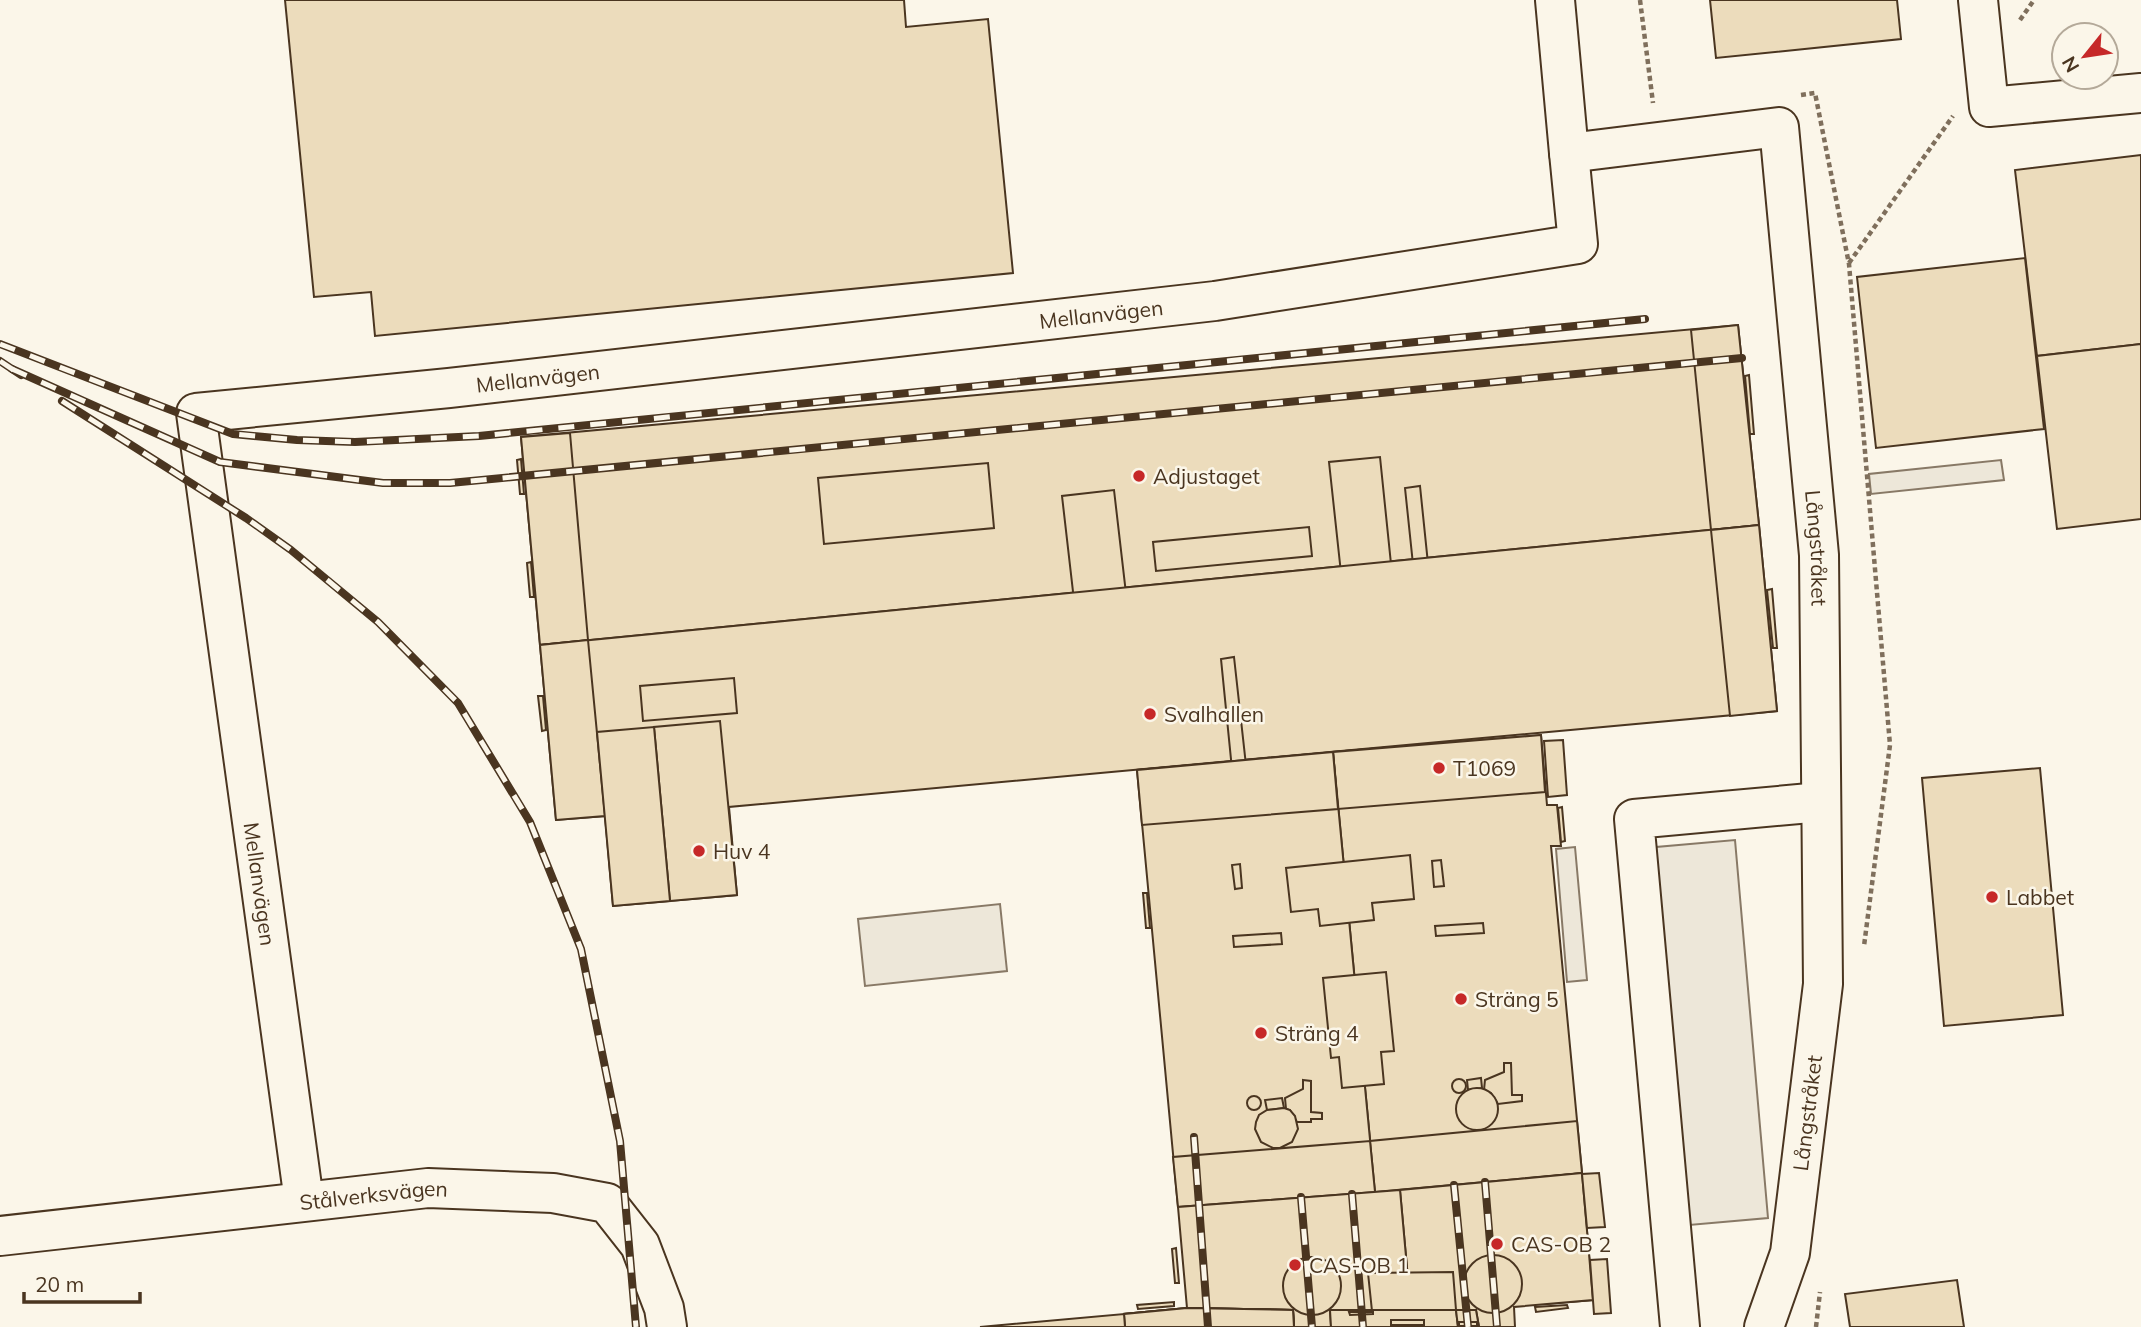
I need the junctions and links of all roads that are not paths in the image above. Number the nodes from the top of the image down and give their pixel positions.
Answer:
1 (1555, 0) edge
2 (1978, 0) edge
3 (2141, 93) edge
4 (1569, 153) junction
5 (1821, 802) junction
6 (304, 1201) junction
7 (0, 1236) edge
8 (667, 1327) edge
9 (1681, 1327) edge
10 (1764, 1327) edge

1 - 4 street
2 - 3 street
4 - 5 street, Långstråket
4 - 6 street, Mellanvägen
5 - 9 street
5 - 10 street, Långstråket
6 - 7 street, Stålverksvägen
6 - 8 street, Stålverksvägen

